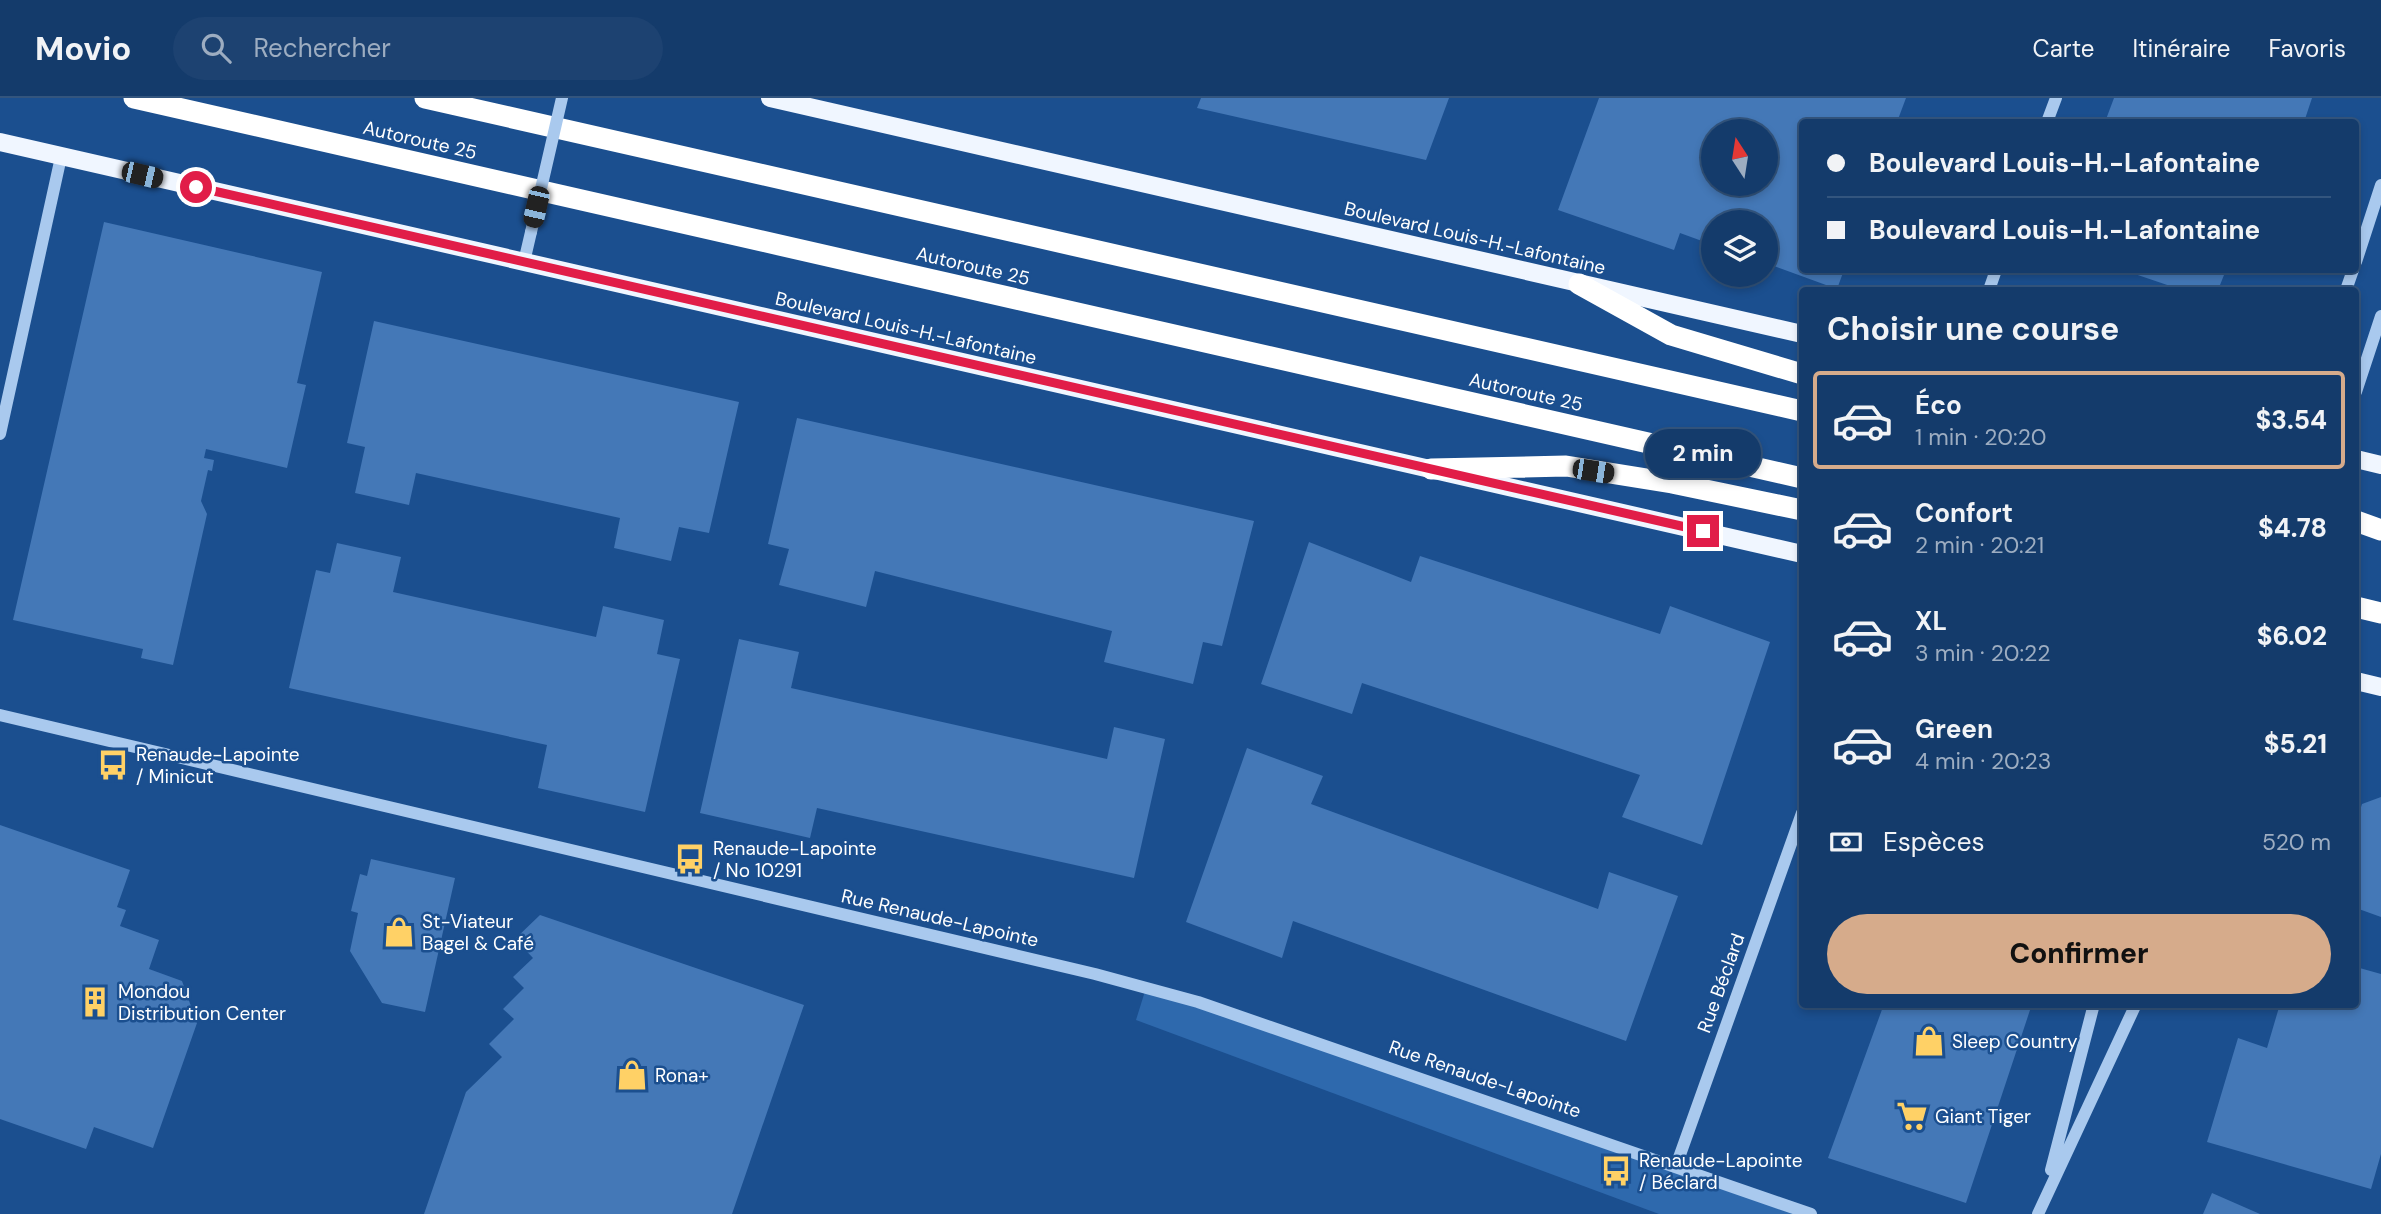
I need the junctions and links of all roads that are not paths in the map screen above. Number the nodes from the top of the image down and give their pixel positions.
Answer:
1 (134, 98) edge
2 (425, 98) edge
3 (562, 98) edge
4 (770, 98) edge
5 (2056, 98) edge
6 (2048, 119) edge
7 (0, 142) edge
8 (61, 157) junction
9 (2381, 185) edge
10 (2359, 252) edge
11 (524, 262) junction
12 (1579, 284) junction
13 (2381, 316) edge
14 (1799, 333) edge
15 (1799, 373) edge
16 (2359, 383) edge
17 (1799, 410) edge
18 (0, 434) edge
19 (2359, 460) edge
20 (2381, 464) edge
21 (1431, 469) junction
22 (1799, 477) edge
23 (1799, 509) edge
24 (2359, 523) edge
25 (2381, 530) edge
26 (2359, 538) edge
27 (2381, 543) edge
28 (1799, 553) edge
29 (2359, 611) edge
30 (2381, 615) edge
31 (2359, 682) edge
32 (2381, 687) edge
33 (0, 715) edge
34 (1799, 821) edge
35 (2093, 1008) edge
36 (2134, 1008) edge
37 (1676, 1166) junction
38 (2044, 1198) junction
39 (1811, 1214) edge
40 (2038, 1214) edge

1 - 22 highway, Autoroute 25
2 - 17 highway
3 - 11 street, bridge
4 - 12 main road, Boulevard Louis-H.-Lafontaine
5 - 6 street
7 - 8 main road, Boulevard Louis-H.-Lafontaine
8 - 11 main road, Boulevard Louis-H.-Lafontaine
8 - 18 street
9 - 10 street
11 - 21 main road, Boulevard Louis-H.-Lafontaine
12 - 14 main road, Boulevard Louis-H.-Lafontaine
12 - 15 highway
13 - 16 street
19 - 20 main road
21 - 23 highway
21 - 28 main road, Boulevard Louis-H.-Lafontaine
24 - 25 highway
26 - 27 highway
29 - 30 highway
31 - 32 main road
33 - 37 street, Rue Renaude-Lapointe
34 - 37 street, Rue Béclard
35 - 38 street
36 - 38 street
37 - 39 street, Rue Renaude-Lapointe
38 - 40 street

